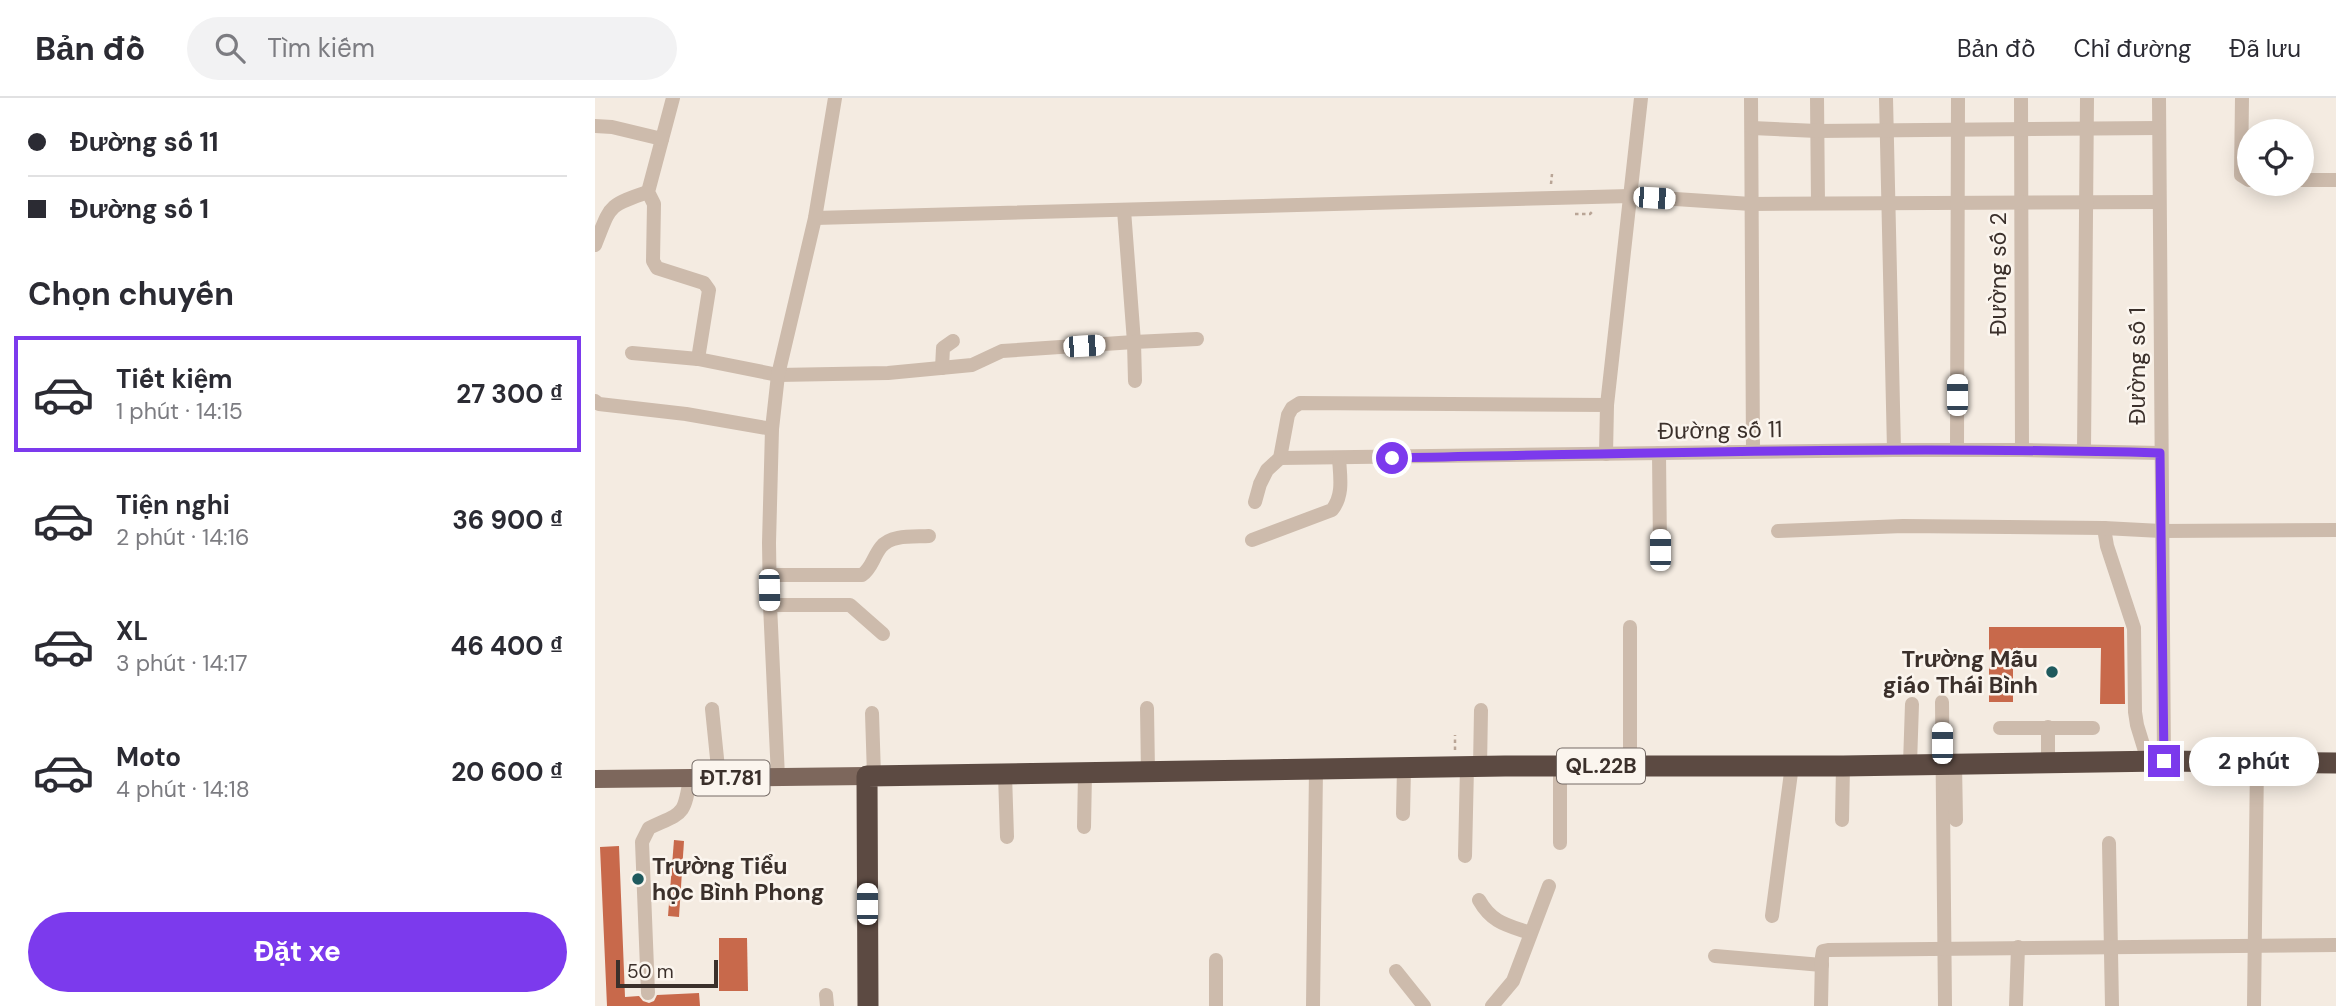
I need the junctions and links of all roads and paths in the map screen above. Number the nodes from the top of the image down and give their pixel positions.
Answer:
1 (673, 98) edge
2 (835, 98) edge
3 (1641, 98) edge
4 (1751, 98) edge
5 (1817, 98) edge
6 (1886, 98) edge
7 (1958, 98) edge
8 (2021, 98) edge
9 (2087, 98) edge
10 (2159, 98) edge
11 (2242, 98) edge
12 (2242, 119) edge
13 (595, 127) edge
14 (1752, 128) junction
15 (2158, 128) junction
16 (2021, 129) junction
17 (2086, 129) junction
18 (1885, 130) junction
19 (1957, 130) junction
20 (1817, 131) junction
21 (662, 139) junction
22 (2314, 180) edge
23 (2336, 180) edge
24 (648, 192) junction
25 (1630, 196) junction
26 (2021, 201) junction
27 (2085, 201) junction
28 (1887, 202) junction
29 (1957, 202) junction
30 (2159, 202) junction
31 (1818, 203) junction
32 (1751, 204) junction
33 (1124, 209) junction
34 (815, 218) junction
35 (595, 245) edge
36 (1197, 339) dead end
37 (953, 341) dead end
38 (1134, 342) junction
39 (632, 353) dead end
40 (698, 359) junction
41 (942, 368) junction
42 (778, 375) junction
43 (1135, 381) dead end
44 (596, 403) edge
45 (1607, 405) junction
46 (772, 429) junction
47 (1894, 450) junction
48 (1957, 450) junction
49 (2022, 450) junction
50 (2084, 451) junction
51 (1753, 452) junction
52 (1658, 453) junction
53 (2160, 453) junction
54 (1606, 454) junction
55 (1280, 458) junction
56 (1339, 458) junction
57 (1255, 502) dead end
58 (2103, 527) junction
59 (2336, 530) edge
60 (1778, 531) dead end
61 (2161, 531) junction
62 (929, 536) dead end
63 (1252, 540) dead end
64 (1660, 550) dead end
65 (769, 575) junction
66 (769, 605) junction
67 (1630, 627) dead end
68 (883, 634) dead end
69 (1942, 702) dead end
70 (1912, 704) dead end
71 (1147, 708) dead end
72 (712, 709) dead end
73 (1481, 710) dead end
74 (872, 713) dead end
75 (2048, 727) junction
76 (2000, 728) dead end
77 (2093, 728) dead end
78 (2156, 761) junction
79 (2048, 762) junction
80 (2257, 762) junction
81 (2336, 762) edge
82 (1910, 764) junction
83 (1948, 764) junction
84 (1630, 765) junction
85 (1792, 765) junction
86 (1560, 766) junction
87 (1843, 766) junction
88 (1474, 767) junction
89 (1404, 768) junction
90 (1316, 769) junction
91 (1148, 772) junction
92 (1085, 773) junction
93 (1005, 774) junction
94 (871, 776) junction
95 (778, 777) junction
96 (690, 778) junction
97 (719, 778) junction
98 (595, 779) edge
99 (1403, 814) dead end
100 (1842, 820) dead end
101 (1956, 820) dead end
102 (1084, 828) dead end
103 (1007, 837) dead end
104 (1560, 843) dead end
105 (2109, 843) dead end
106 (1465, 856) dead end
107 (1549, 886) dead end
108 (1479, 900) dead end
109 (1772, 916) dead end
110 (1530, 933) junction
111 (2255, 944) junction
112 (2336, 944) edge
113 (2111, 946) junction
114 (2018, 947) junction
115 (1944, 948) junction
116 (1715, 956) dead end
117 (1216, 960) dead end
118 (1822, 965) junction
119 (1396, 971) dead end
120 (647, 993) dead end
121 (868, 1006) edge
122 (1216, 1006) edge
123 (1313, 1006) edge
124 (1424, 1006) edge
125 (1492, 1006) edge
126 (1821, 1006) edge
127 (1945, 1006) edge
128 (2016, 1006) edge
129 (2112, 1006) edge
130 (2254, 1006) edge

1 - 21 street
2 - 34 street
3 - 25 street
4 - 14 street
5 - 20 street
6 - 18 street
7 - 19 street
8 - 16 street, Đường số 2
9 - 17 street
10 - 15 street, Đường số 1
11 - 12 street
13 - 21 street
14 - 20 street
14 - 32 street
15 - 17 street
15 - 30 street, Đường số 1
16 - 17 street
16 - 19 street
16 - 26 street, Đường số 2
17 - 27 street
18 - 19 street
18 - 20 street
18 - 28 street
19 - 29 street
20 - 31 street
21 - 24 street
22 - 23 street
24 - 35 street
24 - 40 street
25 - 32 street
25 - 33 street
25 - 45 street
26 - 27 street
26 - 29 street
26 - 49 street, Đường số 2
27 - 30 street
27 - 50 street
28 - 29 street
28 - 31 street
28 - 47 street
29 - 48 street
30 - 53 street, Đường số 1
31 - 32 street
32 - 51 street
33 - 34 street
33 - 38 street
34 - 42 street
36 - 38 street
37 - 41 street
38 - 41 street
38 - 43 street
39 - 40 street
40 - 42 street
41 - 42 street
42 - 46 street
44 - 46 street
45 - 54 street
45 - 55 street
46 - 65 street
47 - 48 street, Đường số 11
47 - 51 street, Đường số 11
48 - 49 street, Đường số 11
49 - 50 street, Đường số 11
50 - 53 street, Đường số 11
51 - 52 street, Đường số 11
52 - 54 street, Đường số 11
52 - 64 street
53 - 61 street, Đường số 1
54 - 56 street, Đường số 11
55 - 56 street, Đường số 11
55 - 57 street
56 - 63 street
58 - 60 street
58 - 61 street
58 - 78 street
59 - 61 street
61 - 78 street, Đường số 1
62 - 65 street
65 - 66 street
66 - 68 street
66 - 95 street
67 - 84 street
69 - 83 street
70 - 82 street
71 - 91 street
72 - 97 street
73 - 88 street
74 - 94 street
75 - 76 street
75 - 77 street
75 - 79 street
78 - 79 highway, QL.22B
78 - 80 highway, QL.22B
79 - 83 highway, QL.22B
80 - 81 highway, QL.22B
80 - 111 street
82 - 83 highway, QL.22B
82 - 87 highway, QL.22B
83 - 101 street
83 - 115 street
84 - 85 highway, QL.22B
84 - 86 highway, QL.22B
85 - 87 highway, QL.22B
85 - 109 street
86 - 88 highway, QL.22B
86 - 104 street
87 - 100 street
88 - 89 highway, QL.22B
88 - 106 street
89 - 90 highway, QL.22B
89 - 99 street
90 - 91 highway, QL.22B
90 - 123 street
91 - 92 highway, QL.22B
92 - 93 highway, QL.22B
92 - 102 street
93 - 94 highway, QL.22B
93 - 103 street
94 - 95 main road, ĐT.781
94 - 121 highway
95 - 97 main road, ĐT.781
96 - 97 main road, ĐT.781
96 - 98 main road, ĐT.781
96 - 120 street
105 - 113 street
107 - 110 street
108 - 110 street
110 - 125 street
111 - 112 street
111 - 113 street
111 - 130 street
113 - 114 street
113 - 129 street
114 - 115 street
114 - 128 street
115 - 118 street
115 - 127 street
116 - 118 street
117 - 122 street
118 - 126 street
119 - 124 street

